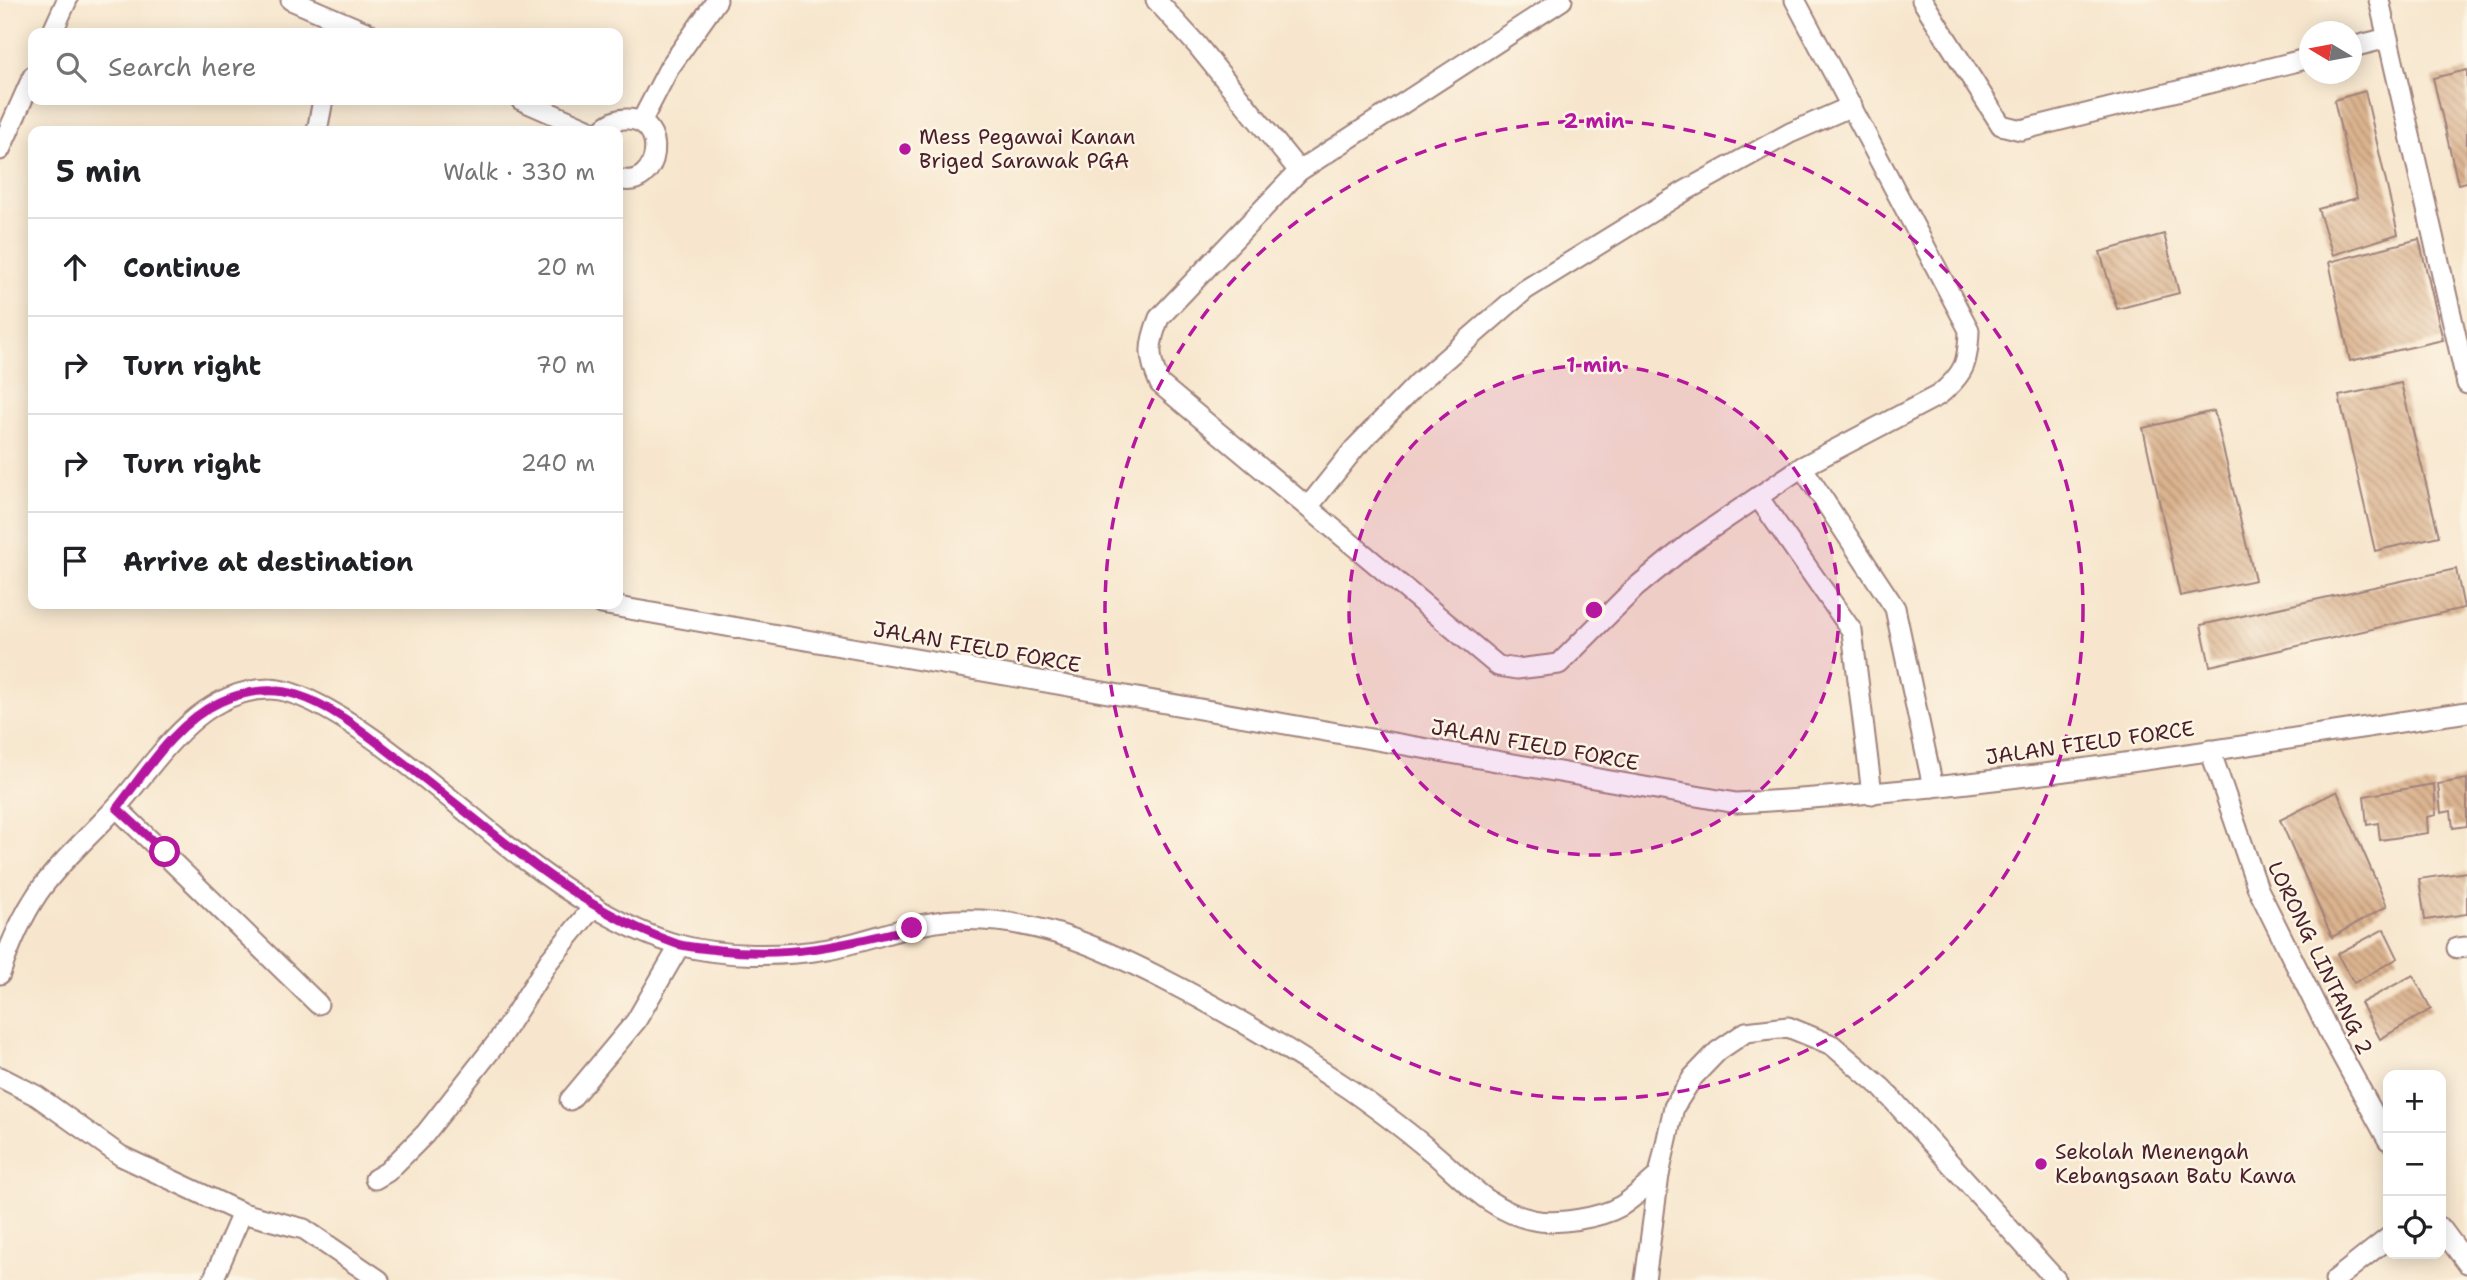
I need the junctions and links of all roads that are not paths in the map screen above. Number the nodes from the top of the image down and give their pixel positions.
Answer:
1 (67, 0) edge
2 (291, 0) edge
3 (718, 0) edge
4 (1156, 0) edge
5 (1562, 0) edge
6 (1795, 0) edge
7 (1922, 0) edge
8 (2379, 0) edge
9 (337, 27) edge
10 (54, 28) edge
11 (2388, 38) junction
12 (2362, 44) edge
13 (2299, 60) edge
14 (28, 87) edge
15 (322, 105) edge
16 (532, 105) edge
17 (1852, 106) junction
18 (641, 122) junction
19 (318, 126) edge
20 (581, 126) edge
21 (608, 126) edge
22 (0, 150) edge
23 (1299, 171) junction
24 (623, 179) edge
25 (2467, 384) edge
26 (1802, 467) junction
27 (1758, 497) junction
28 (1308, 507) junction
29 (623, 608) edge
30 (2467, 712) edge
31 (2210, 750) junction
32 (1933, 787) junction
33 (1872, 794) junction
34 (117, 808) junction
35 (594, 906) junction
36 (680, 945) junction
37 (0, 974) edge
38 (318, 1003) dead end
39 (0, 1077) edge
40 (570, 1100) dead end
41 (2384, 1133) edge
42 (1659, 1175) junction
43 (375, 1179) dead end
44 (242, 1213) junction
45 (2446, 1235) edge
46 (2383, 1242) edge
47 (2467, 1263) edge
48 (213, 1280) edge
49 (379, 1280) edge
50 (1645, 1280) edge
51 (2056, 1280) edge
52 (2335, 1280) edge

1 - 10 street
2 - 9 street
3 - 18 street
4 - 23 street
5 - 23 street
6 - 17 street
7 - 13 street
8 - 11 street
11 - 12 street
11 - 25 street
14 - 22 street
15 - 19 street
16 - 20 street
17 - 26 street
17 - 28 street
18 - 21 street
18 - 24 street
23 - 28 street
26 - 27 street
26 - 32 street
27 - 28 street
27 - 33 street
29 - 33 street, JALAN FIELD FORCE
30 - 31 street, JALAN FIELD FORCE
31 - 32 street, JALAN FIELD FORCE
31 - 41 street, LORONG LINTANG 2
32 - 33 street, JALAN FIELD FORCE
34 - 35 street
34 - 37 street
34 - 38 street
35 - 36 street
35 - 43 street
36 - 40 street
36 - 42 street
39 - 44 street
42 - 50 street
42 - 51 street
44 - 48 street
44 - 49 street
45 - 47 street
46 - 52 street

